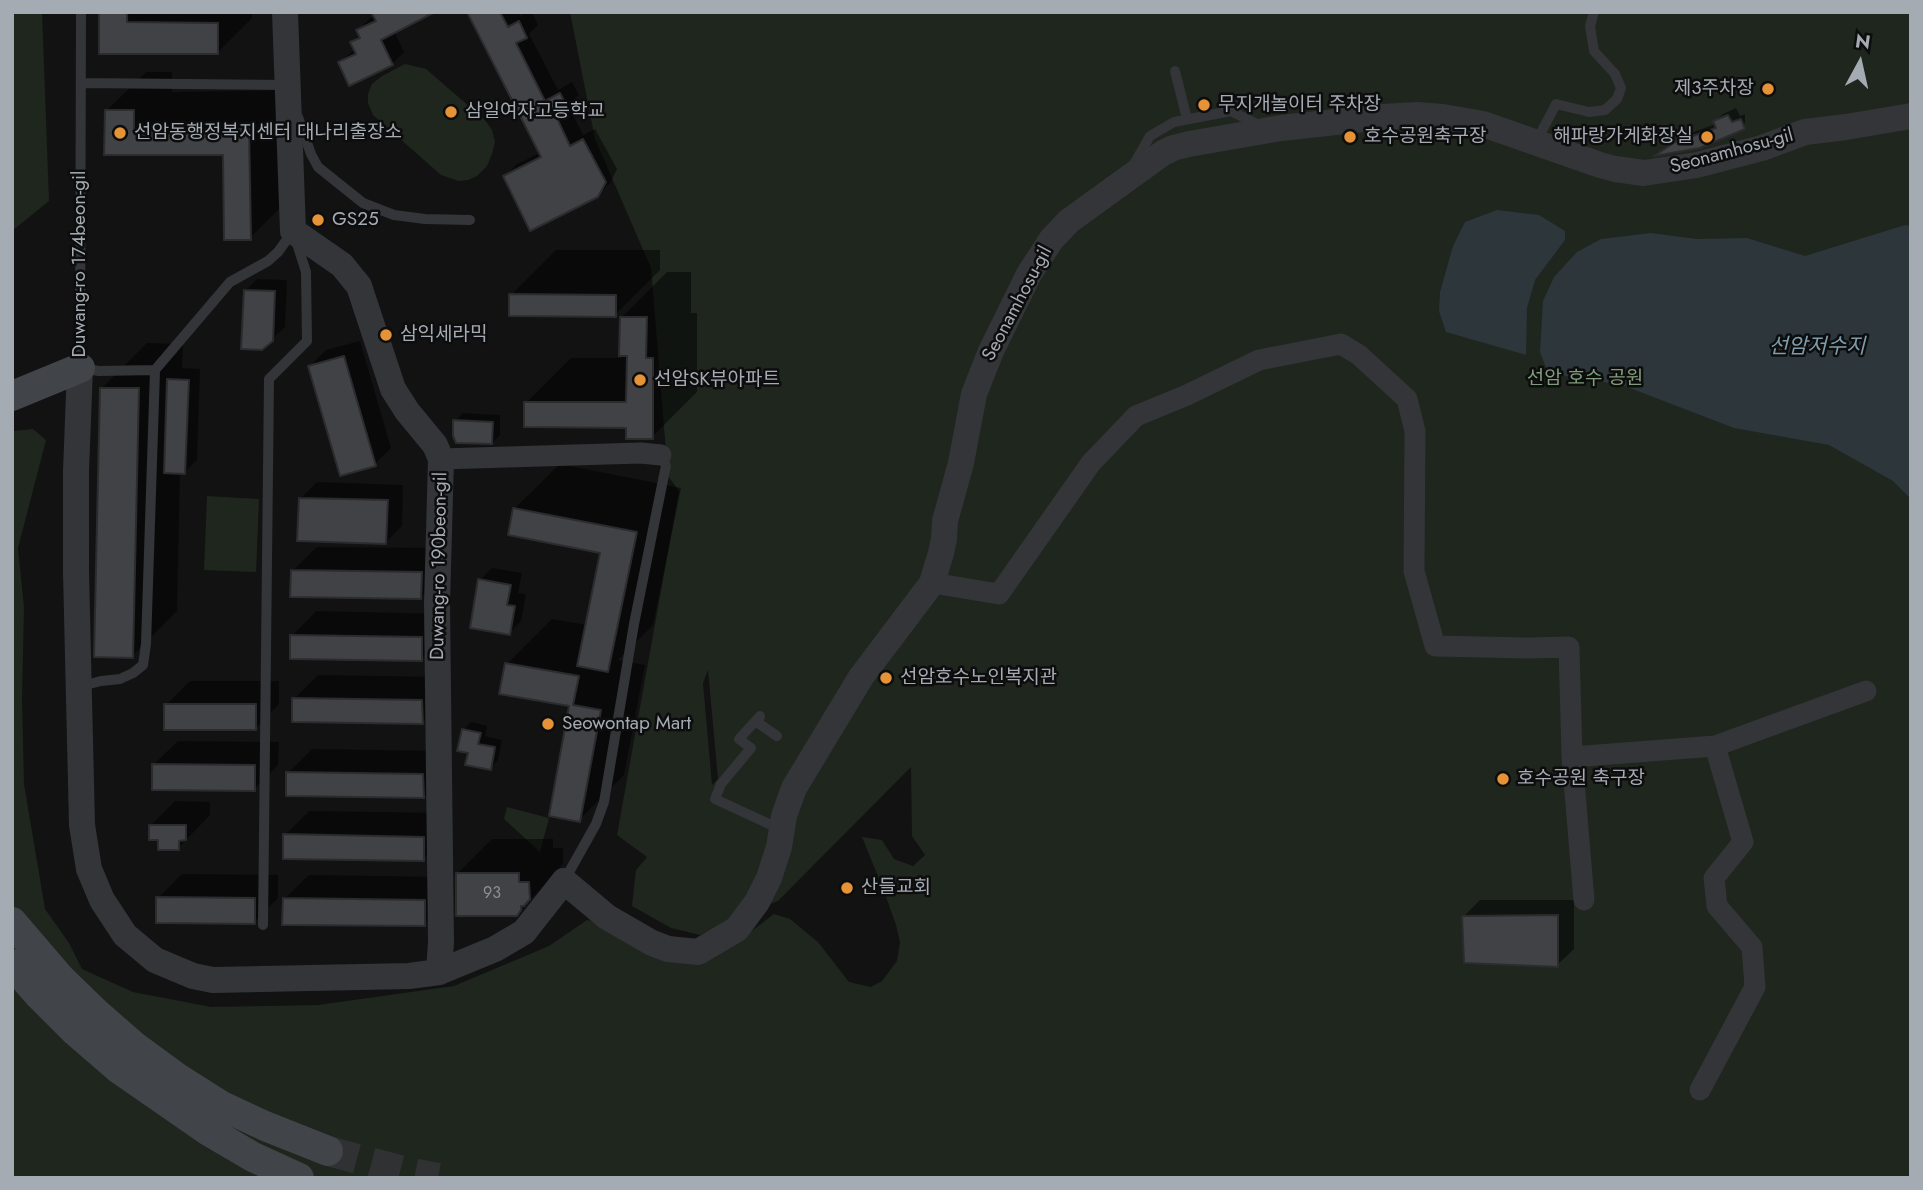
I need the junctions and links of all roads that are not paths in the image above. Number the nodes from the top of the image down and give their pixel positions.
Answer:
1 (82, 12) edge
2 (285, 12) edge
3 (1594, 12) edge
4 (1175, 72) dead end
5 (81, 83) junction
6 (288, 85) junction
7 (1911, 116) edge
8 (1187, 120) junction
9 (1270, 130) junction
10 (1536, 142) junction
11 (1123, 181) junction
12 (470, 220) dead end
13 (293, 232) junction
14 (80, 368) junction
15 (155, 370) junction
16 (12, 396) edge
17 (661, 455) joint
18 (441, 459) junction
19 (932, 583) junction
20 (78, 687) junction
21 (1866, 691) dead end
22 (778, 736) dead end
23 (1714, 746) junction
24 (1572, 757) junction
25 (782, 830) junction
26 (564, 881) junction
27 (1584, 900) dead end
28 (12, 904) edge
29 (12, 922) edge
30 (263, 925) dead end
31 (12, 964) edge
32 (12, 972) edge
33 (439, 972) junction
34 (60, 978) junction
35 (75, 1031) junction
36 (1700, 1090) dead end
37 (328, 1151) tunnel mouth
38 (299, 1178) edge

1 - 5 lane, Duwang-ro 174beon-gil
2 - 6 street
3 - 10 lane
4 - 8 lane
5 - 6 lane
5 - 14 lane, Duwang-ro 174beon-gil
6 - 12 lane
6 - 13 street
7 - 10 street, Seonamhosu-gil
8 - 9 lane
8 - 11 lane
9 - 10 street, Seonamhosu-gil
9 - 11 street, Seonamhosu-gil
11 - 19 street, Seonamhosu-gil
13 - 15 lane
13 - 18 street, Duwang-ro 190beon-gil
13 - 30 lane
14 - 15 lane, Duwang-ro 174beon-gil
14 - 16 main road
14 - 20 street
15 - 20 lane
17 - 18 street
17 - 26 lane
18 - 33 street, Duwang-ro 190beon-gil
19 - 24 street
19 - 25 street, Seonamhosu-gil
20 - 33 street
21 - 23 street
22 - 25 lane
23 - 24 street
23 - 36 street
24 - 27 street
25 - 26 street, Seonamhosu-gil
26 - 33 street
28 - 34 main road
29 - 34 main road
31 - 35 main road
32 - 35 main road
34 - 37 main road
35 - 38 main road

